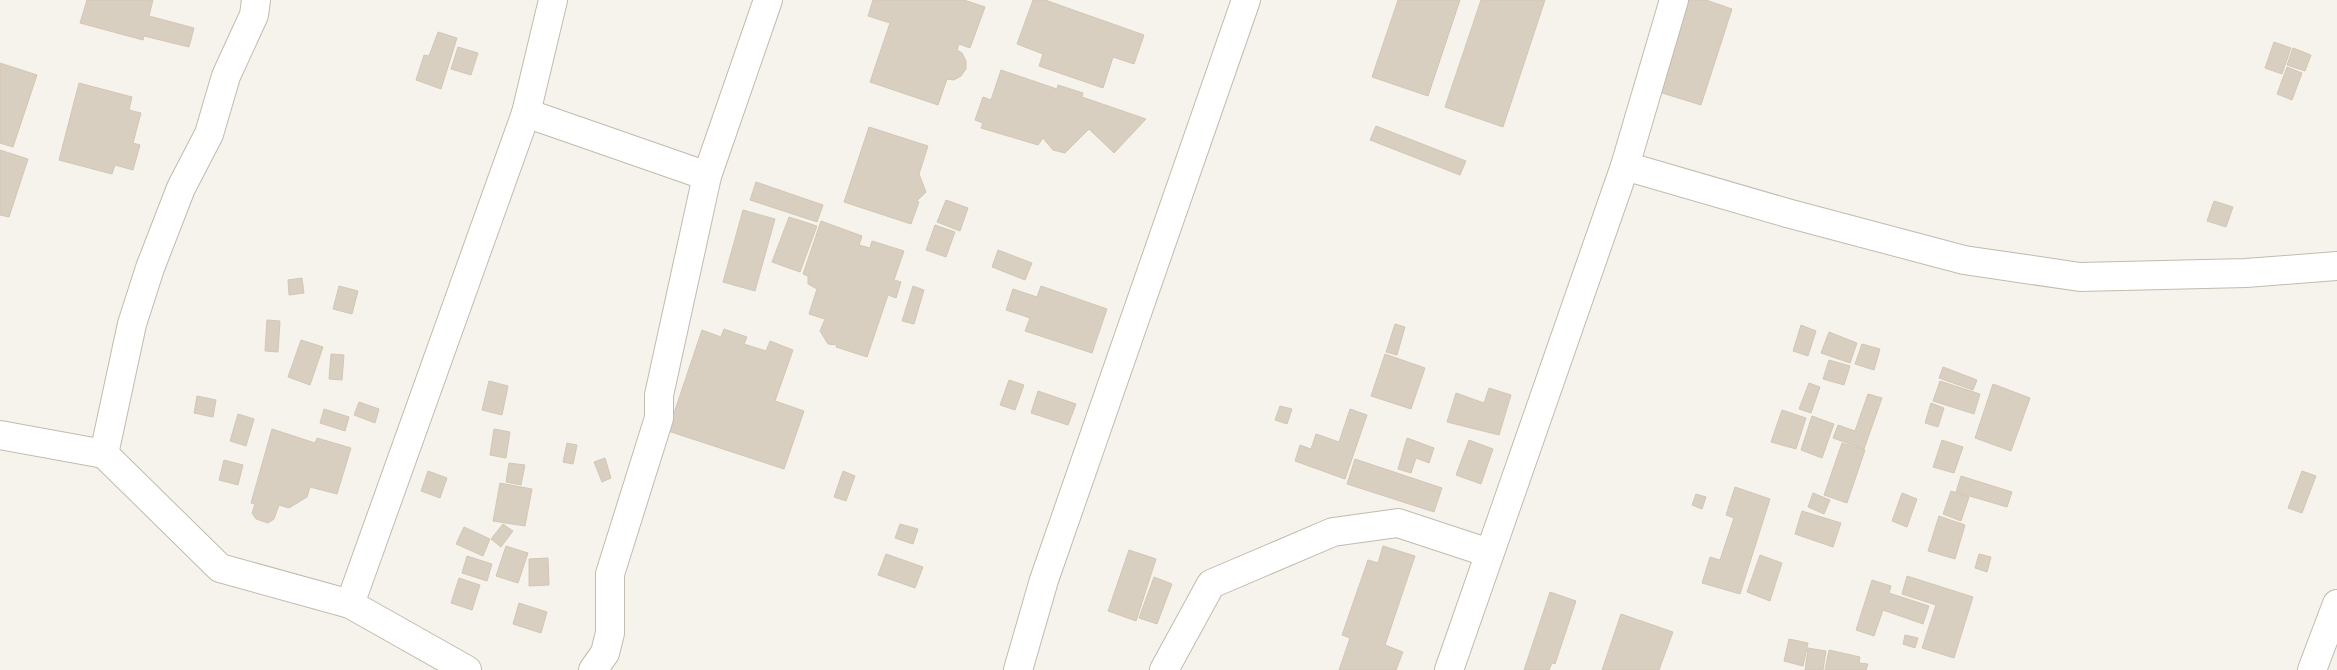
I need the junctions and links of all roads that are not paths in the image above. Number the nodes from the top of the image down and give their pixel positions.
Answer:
1 (256, 0) edge
2 (553, 0) edge
3 (768, 0) edge
4 (1246, 0) edge
5 (1674, 0) edge
6 (526, 113) junction
7 (1625, 166) junction
8 (707, 176) junction
9 (2337, 266) edge
10 (0, 435) edge
11 (104, 454) junction
12 (1490, 553) junction
13 (350, 604) junction
14 (2337, 604) edge
15 (467, 670) edge
16 (594, 670) edge
17 (1018, 670) edge
18 (1164, 670) edge
19 (1449, 670) edge
20 (2312, 670) edge

1 - 11 street
2 - 6 street
3 - 8 street
4 - 17 street
5 - 7 street
6 - 8 street
6 - 13 street
7 - 9 street
7 - 12 street
8 - 16 street
10 - 11 street
11 - 13 street
12 - 18 street
12 - 19 street
13 - 15 street
14 - 20 street

